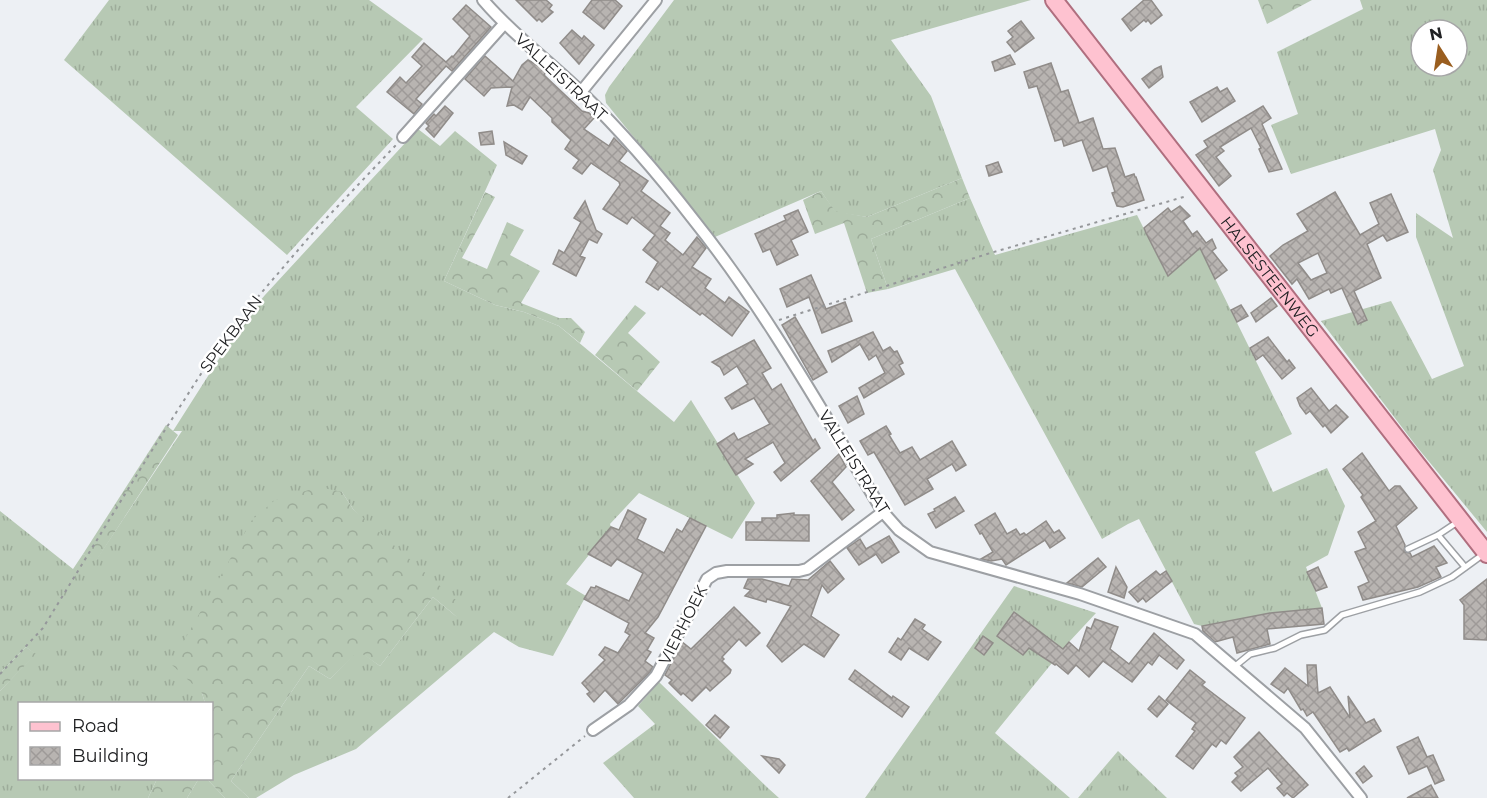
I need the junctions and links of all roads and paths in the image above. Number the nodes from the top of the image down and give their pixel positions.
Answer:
1 (483, 0) edge
2 (656, 0) edge
3 (1054, 0) edge
4 (504, 24) junction
5 (581, 92) junction
6 (403, 137) joint
7 (1203, 191) junction
8 (768, 324) junction
9 (883, 512) junction
10 (1461, 520) junction
11 (1438, 536) junction
12 (1408, 549) dead end
13 (1486, 553) edge
14 (1465, 567) junction
15 (1234, 667) junction
16 (0, 674) edge
17 (592, 730) joint
18 (508, 798) edge
19 (1361, 798) edge

1 - 4 street, VALLEISTRAAT
2 - 5 street
3 - 7 main road, HALSESTEENWEG
4 - 5 street, VALLEISTRAAT
4 - 6 street
5 - 8 street, VALLEISTRAAT
6 - 16 path, SPEKBAAN
7 - 8 path
7 - 10 main road, HALSESTEENWEG
8 - 9 street, VALLEISTRAAT
9 - 15 street, VALLEISTRAAT
9 - 17 street, VIERHOEK
10 - 11 lane
10 - 13 main road, HALSESTEENWEG
11 - 12 lane
11 - 14 lane
13 - 14 lane
14 - 15 lane
15 - 19 street, VALLEISTRAAT
17 - 18 path

